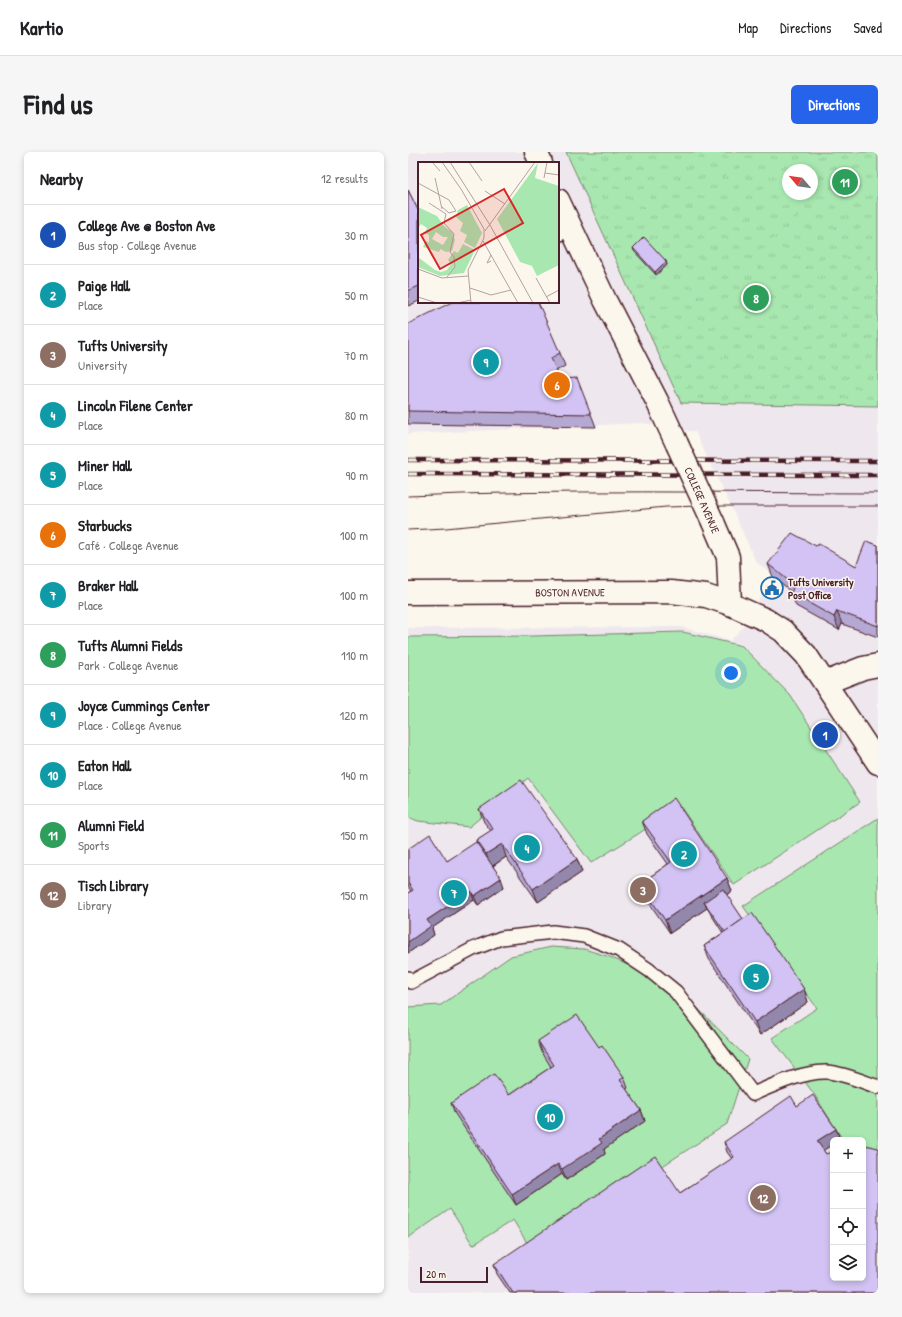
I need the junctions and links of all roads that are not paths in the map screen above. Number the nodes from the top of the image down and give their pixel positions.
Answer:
1 (536, 152) edge
2 (541, 162) edge
3 (559, 204) edge
4 (565, 231) edge
5 (408, 593) edge
6 (730, 604) junction
7 (878, 665) edge
8 (824, 684) junction
9 (878, 763) edge
10 (408, 978) edge
11 (878, 1087) edge

1 - 2 main road
3 - 4 main road, COLLEGE AVENUE
4 - 6 main road, COLLEGE AVENUE, bridge
5 - 6 main road, BOSTON AVENUE
6 - 8 main road
7 - 8 main road
8 - 9 main road
10 - 11 lane

